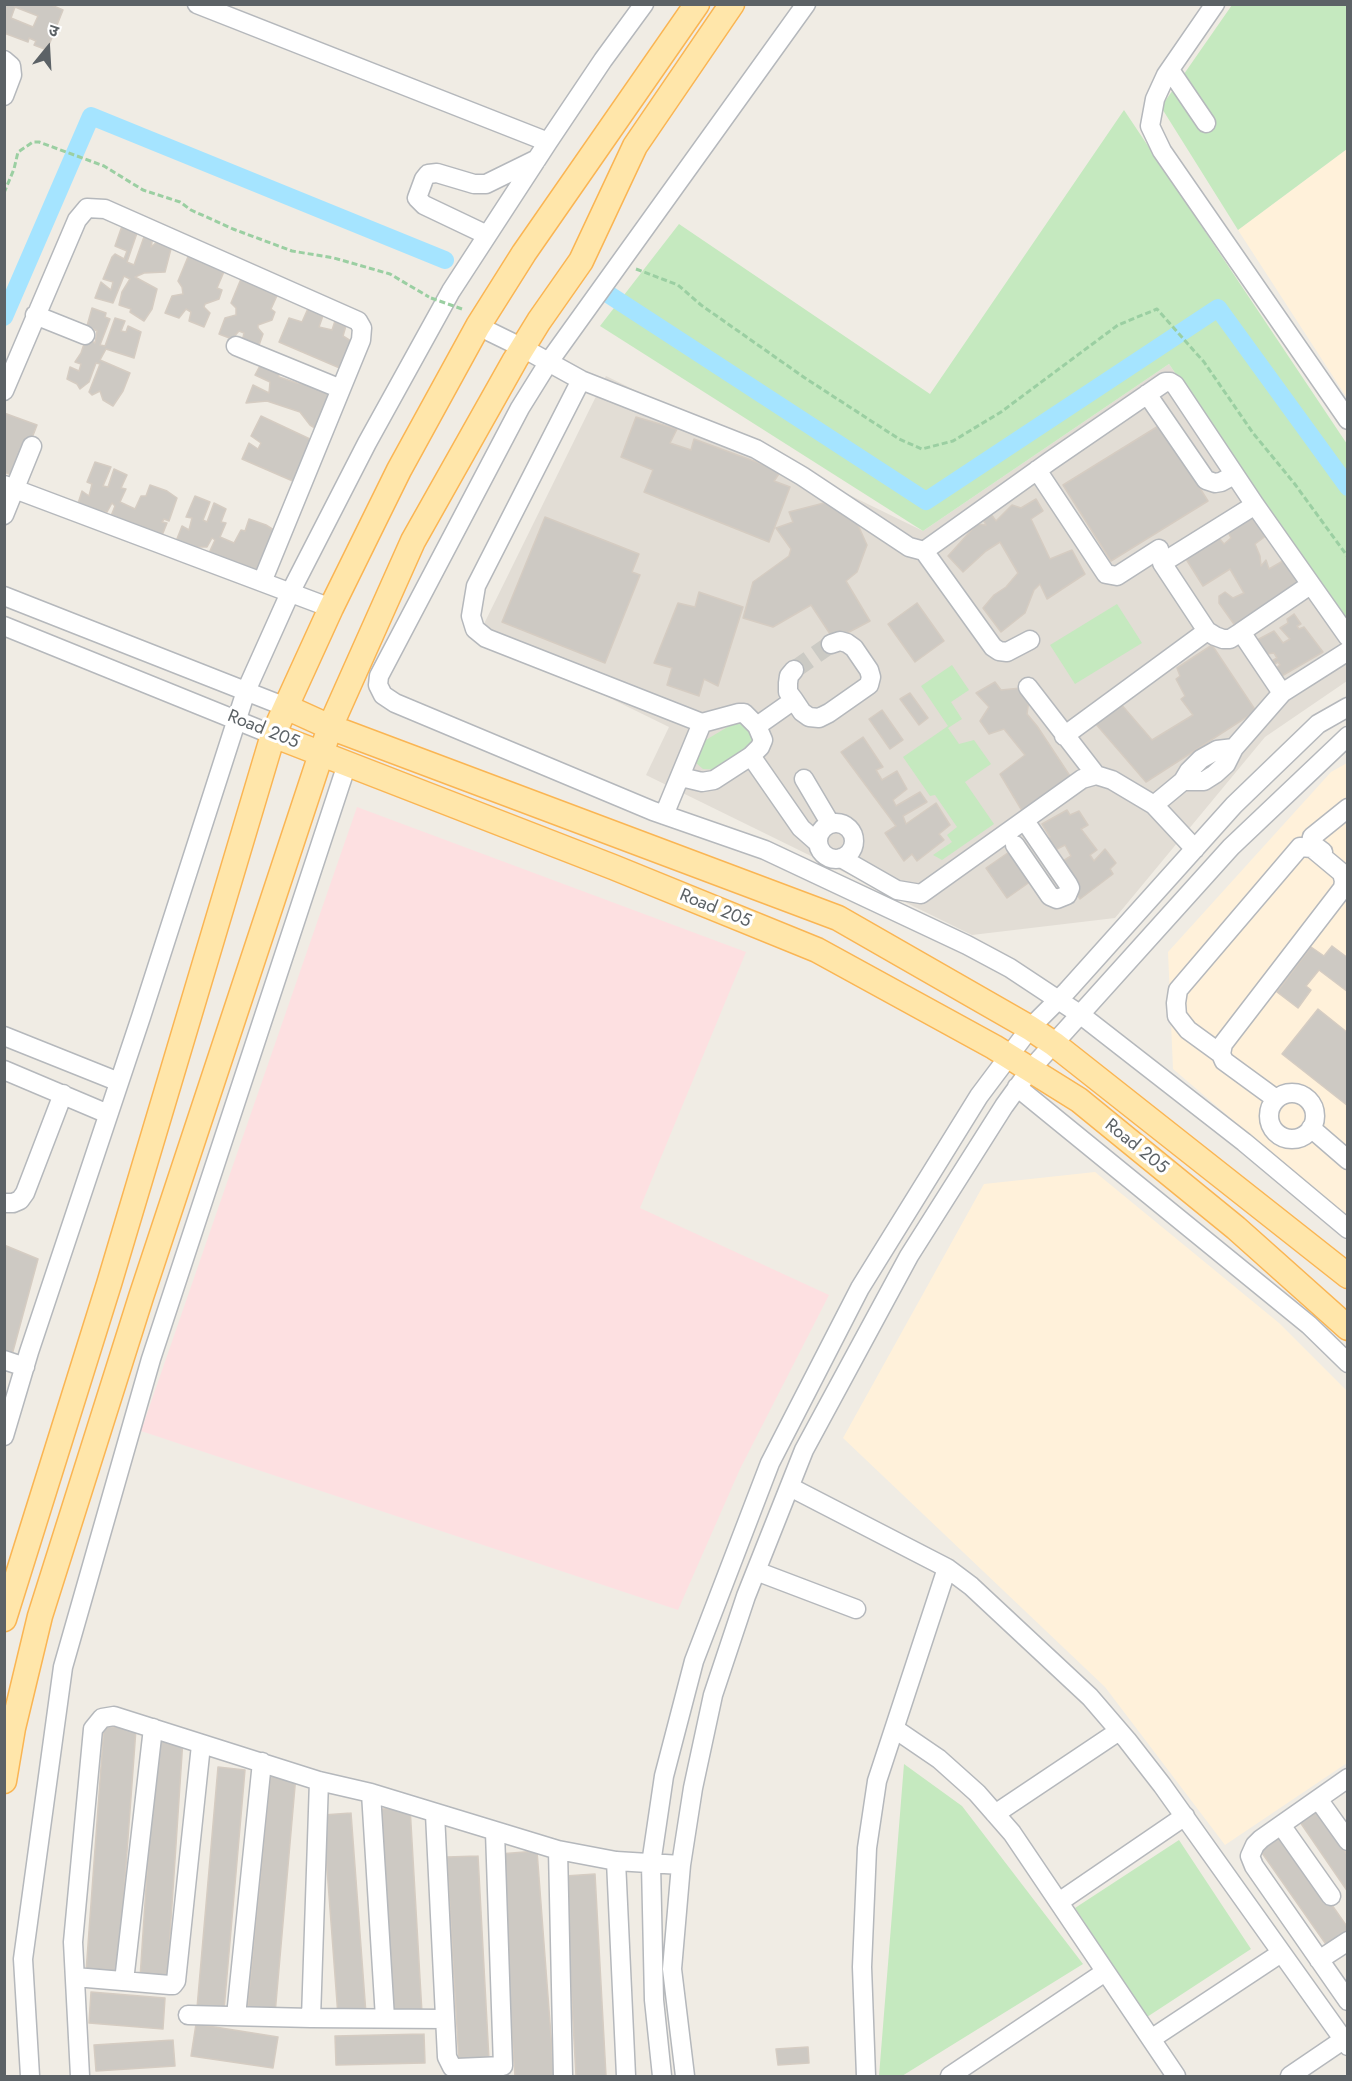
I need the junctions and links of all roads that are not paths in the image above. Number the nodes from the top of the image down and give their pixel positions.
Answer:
1 (197, 4) edge
2 (644, 4) edge
3 (697, 4) edge
4 (732, 4) edge
5 (806, 4) edge
6 (1215, 4) edge
7 (4, 60) edge
8 (1170, 70) junction
9 (4, 96) edge
10 (1206, 123) dead end
11 (548, 142) junction
12 (537, 159) junction
13 (488, 235) junction
14 (35, 315) junction
15 (475, 317) junction
16 (85, 335) dead end
17 (236, 346) dead end
18 (523, 348) junction
19 (548, 363) junction
20 (581, 380) junction
21 (341, 388) junction
22 (4, 391) edge
23 (1147, 394) junction
24 (1347, 420) edge
25 (32, 446) dead end
26 (1037, 470) junction
27 (1234, 475) junction
28 (10, 488) edge
29 (1255, 505) junction
30 (4, 515) edge
31 (1159, 549) dead end
32 (924, 551) junction
33 (262, 582) junction
34 (1310, 585) junction
35 (290, 593) junction
36 (4, 596) edge
37 (331, 608) junction
38 (4, 627) edge
39 (1207, 631) junction
40 (1241, 632) junction
41 (1347, 637) edge
42 (1030, 640) dead end
43 (831, 644) dead end
44 (1347, 651) edge
45 (794, 670) dead end
46 (1028, 687) dead end
47 (246, 691) junction
48 (1282, 693) junction
49 (794, 700) junction
50 (286, 707) junction
51 (1347, 707) edge
52 (236, 720) junction
53 (702, 723) junction
54 (757, 726) junction
55 (330, 727) junction
56 (273, 735) junction
57 (1064, 736) junction
58 (1347, 736) edge
59 (321, 754) junction
60 (751, 756) junction
61 (347, 764) junction
62 (1096, 775) junction
63 (681, 777) junction
64 (804, 779) dead end
65 (1154, 805) junction
66 (1347, 808) edge
67 (664, 815) junction
68 (1025, 821) junction
69 (830, 823) junction
70 (818, 843) junction
71 (1015, 845) dead end
72 (1195, 849) junction
73 (841, 858) junction
74 (1347, 872) edge
75 (1059, 999) junction
76 (1081, 1015) junction
77 (1030, 1028) junction
78 (4, 1036) edge
79 (1054, 1044) junction
80 (1221, 1054) junction
81 (1009, 1057) junction
82 (4, 1070) edge
83 (1024, 1079) junction
84 (119, 1082) junction
85 (63, 1094) junction
86 (1276, 1099) junction
87 (108, 1114) junction
88 (1311, 1128) junction
89 (1281, 1135) junction
90 (1263, 1158) junction
91 (1347, 1160) edge
92 (4, 1203) edge
93 (1347, 1229) edge
94 (1347, 1276) edge
95 (1347, 1328) edge
96 (4, 1360) edge
97 (1347, 1363) edge
98 (25, 1367) junction
99 (4, 1436) edge
100 (790, 1487) junction
101 (79, 1494) junction
102 (110, 1504) junction
103 (947, 1568) junction
104 (756, 1571) junction
105 (855, 1609) dead end
106 (4, 1618) edge
107 (9, 1726) edge
108 (153, 1728) junction
109 (895, 1729) junction
110 (1119, 1731) junction
111 (201, 1745) junction
112 (262, 1762) junction
113 (1347, 1778) edge
114 (4, 1781) edge
115 (319, 1781) junction
116 (371, 1793) junction
117 (1318, 1799) junction
118 (435, 1814) junction
119 (995, 1814) junction
120 (1185, 1816) junction
121 (1281, 1825) junction
122 (495, 1832) junction
123 (1347, 1840) edge
124 (558, 1850) junction
125 (616, 1861) junction
126 (651, 1864) junction
127 (681, 1865) junction
128 (1331, 1896) dead end
129 (1059, 1902) junction
130 (1347, 1941) edge
131 (1281, 1953) junction
132 (1319, 1960) junction
133 (1106, 1972) junction
134 (75, 1977) junction
135 (124, 1981) junction
136 (1347, 2001) edge
137 (188, 2015) dead end
138 (236, 2016) junction
139 (311, 2018) junction
140 (385, 2018) junction
141 (445, 2019) junction
142 (1151, 2039) junction
143 (1345, 2043) edge
144 (503, 2071) edge
145 (30, 2076) edge
146 (80, 2076) edge
147 (563, 2076) edge
148 (626, 2076) edge
149 (662, 2076) edge
150 (685, 2076) edge
151 (866, 2076) edge
152 (950, 2076) edge
153 (1176, 2076) edge
154 (1290, 2076) edge

1 - 11 street
2 - 11 street
3 - 15 main road
4 - 18 main road
5 - 19 street
6 - 8 street
7 - 9 street
8 - 10 street
8 - 24 street
11 - 12 street
12 - 13 street
12 - 13 street
13 - 35 street
14 - 16 street
14 - 21 street
14 - 22 street
15 - 18 street
15 - 37 main road
17 - 21 street
18 - 19 street
18 - 55 main road
19 - 20 street
19 - 67 street
20 - 32 street
20 - 53 street
21 - 33 street
23 - 26 street
23 - 27 street
23 - 27 street
25 - 28 street
26 - 31 street
26 - 32 street
27 - 29 street
28 - 30 street
28 - 33 street
29 - 34 street
29 - 39 street
32 - 42 street
33 - 35 street
34 - 40 street
34 - 41 street
35 - 37 street
35 - 47 street
36 - 47 street, Road 205
37 - 50 main road
38 - 52 street, Road 205
39 - 40 street
39 - 57 street
40 - 48 street
43 - 49 street
44 - 48 street
45 - 49 street
46 - 57 street
47 - 50 street, Road 205
47 - 52 street
48 - 65 street
49 - 54 street
50 - 55 main road, Road 205
50 - 56 main road
51 - 72 street
52 - 56 street, Road 205
52 - 84 street
53 - 54 street
53 - 63 street
54 - 60 street
55 - 59 main road
55 - 77 main road, Road 205
56 - 59 main road, Road 205
56 - 106 main road
57 - 62 street
58 - 76 street
59 - 61 main road, Road 205
59 - 101 main road
60 - 63 street
60 - 70 street
61 - 81 main road, Road 205
61 - 102 street
62 - 65 street
62 - 68 street
63 - 67 street
64 - 69 street
65 - 72 street
66 - 74 street
67 - 75 street
68 - 71 street
68 - 73 street
69 - 70 street
69 - 73 street
70 - 73 street
72 - 75 street
75 - 76 street
75 - 77 street
76 - 79 street
76 - 90 street
77 - 79 main road, Road 205
77 - 81 street
78 - 84 street
79 - 83 street
79 - 94 main road, Road 205
80 - 80 street
80 - 86 street
81 - 83 main road, Road 205
81 - 126 street
82 - 85 street
83 - 95 main road, Road 205
83 - 97 street
83 - 100 street
84 - 87 street
85 - 87 street
85 - 92 street
86 - 88 street
86 - 89 street
87 - 98 street
88 - 89 street
88 - 91 street
89 - 90 street
90 - 93 street
96 - 98 street
98 - 99 street
100 - 103 street
100 - 104 street
101 - 102 street
101 - 107 main road
102 - 145 street
103 - 109 street
103 - 110 street
104 - 105 street
104 - 127 street
107 - 114 main road
108 - 111 street
108 - 134 street
108 - 135 street
109 - 119 street
109 - 151 street
110 - 119 street
110 - 120 street
111 - 112 street
111 - 135 street
112 - 115 street
112 - 138 street
113 - 117 street
115 - 116 street
115 - 139 street
116 - 118 street
116 - 140 street
117 - 121 street
117 - 123 street
118 - 122 street
118 - 141 street
119 - 129 street
120 - 129 street
120 - 131 street
121 - 128 street
121 - 132 street
122 - 124 street
122 - 144 street
124 - 125 street
124 - 147 street
125 - 126 street
125 - 148 street
126 - 127 street
126 - 149 street
127 - 150 street
129 - 133 street
130 - 132 street
131 - 142 street
131 - 143 street
132 - 136 street
133 - 142 street
133 - 152 street
134 - 135 street
134 - 146 street
137 - 138 street
138 - 139 street
139 - 140 street
140 - 141 street
141 - 144 street
142 - 153 street
143 - 154 street

